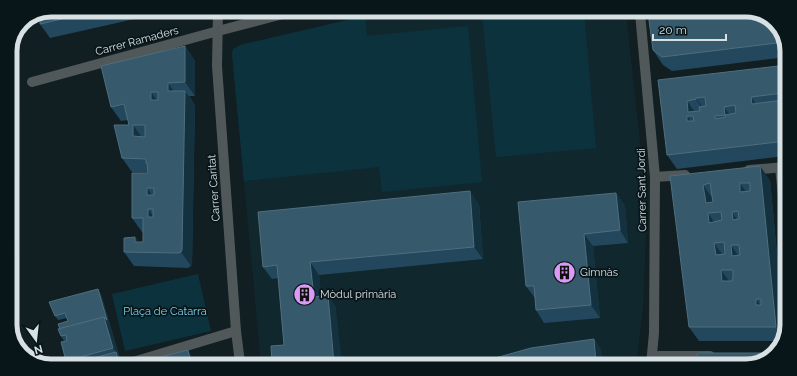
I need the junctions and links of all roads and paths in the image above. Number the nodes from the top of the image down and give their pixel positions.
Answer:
1 (218, 17) edge
2 (271, 17) edge
3 (641, 17) edge
4 (218, 31) junction
5 (32, 82) dead end
6 (780, 167) edge
7 (741, 170) edge
8 (694, 174) edge
9 (656, 177) junction
10 (236, 331) junction
11 (716, 356) edge
12 (143, 359) edge
13 (240, 359) edge
14 (652, 359) edge
15 (678, 359) edge

1 - 4 street, Carrer Caritat
2 - 4 street, Carrer Ramaders
3 - 9 street, Carrer Sant Jordi
4 - 5 street, Carrer Ramaders
4 - 10 street, Carrer Caritat
6 - 7 street
8 - 9 street
9 - 14 street, Carrer Sant Jordi
10 - 12 street
10 - 13 street, Carrer Caritat
11 - 15 street

